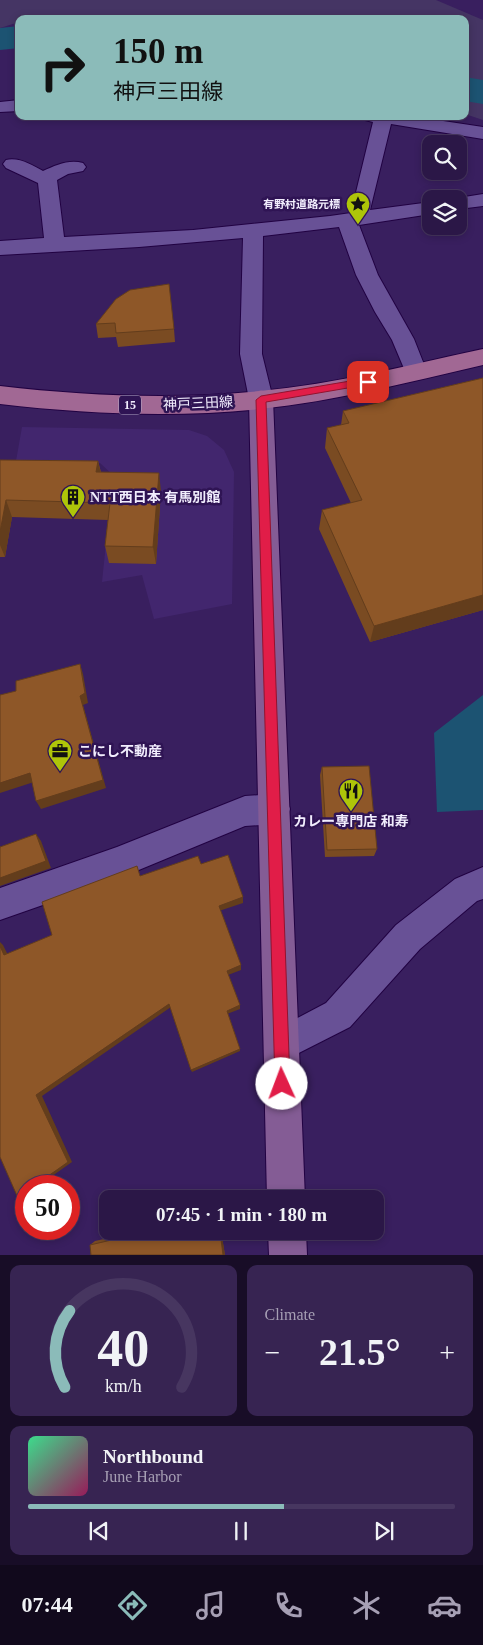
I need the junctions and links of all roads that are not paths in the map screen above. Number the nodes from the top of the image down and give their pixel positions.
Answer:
1 (15, 105) edge
2 (0, 107) edge
3 (377, 120) edge
4 (393, 120) edge
5 (483, 133) edge
6 (13, 164) dead end
7 (76, 167) dead end
8 (44, 178) junction
9 (483, 200) edge
10 (467, 202) edge
11 (422, 209) edge
12 (355, 219) junction
13 (252, 231) junction
14 (55, 244) junction
15 (0, 248) edge
16 (483, 357) edge
17 (416, 372) junction
18 (0, 395) edge
19 (261, 400) junction
20 (275, 809) junction
21 (483, 883) edge
22 (0, 904) edge
23 (281, 1045) junction
24 (286, 1190) edge
25 (287, 1240) edge
26 (288, 1255) edge

1 - 2 street
3 - 12 street
4 - 5 street
6 - 8 street
7 - 8 street
8 - 14 street
9 - 10 street
11 - 12 street
12 - 13 street
12 - 17 street
13 - 14 street
13 - 19 street
14 - 15 street
16 - 17 main road, 神戸三田線 / 15
17 - 19 main road, 神戸三田線 / 15
18 - 19 main road, 神戸三田線 / 15
19 - 20 main road
20 - 22 street
20 - 23 main road
21 - 23 street
23 - 24 main road
25 - 26 main road

